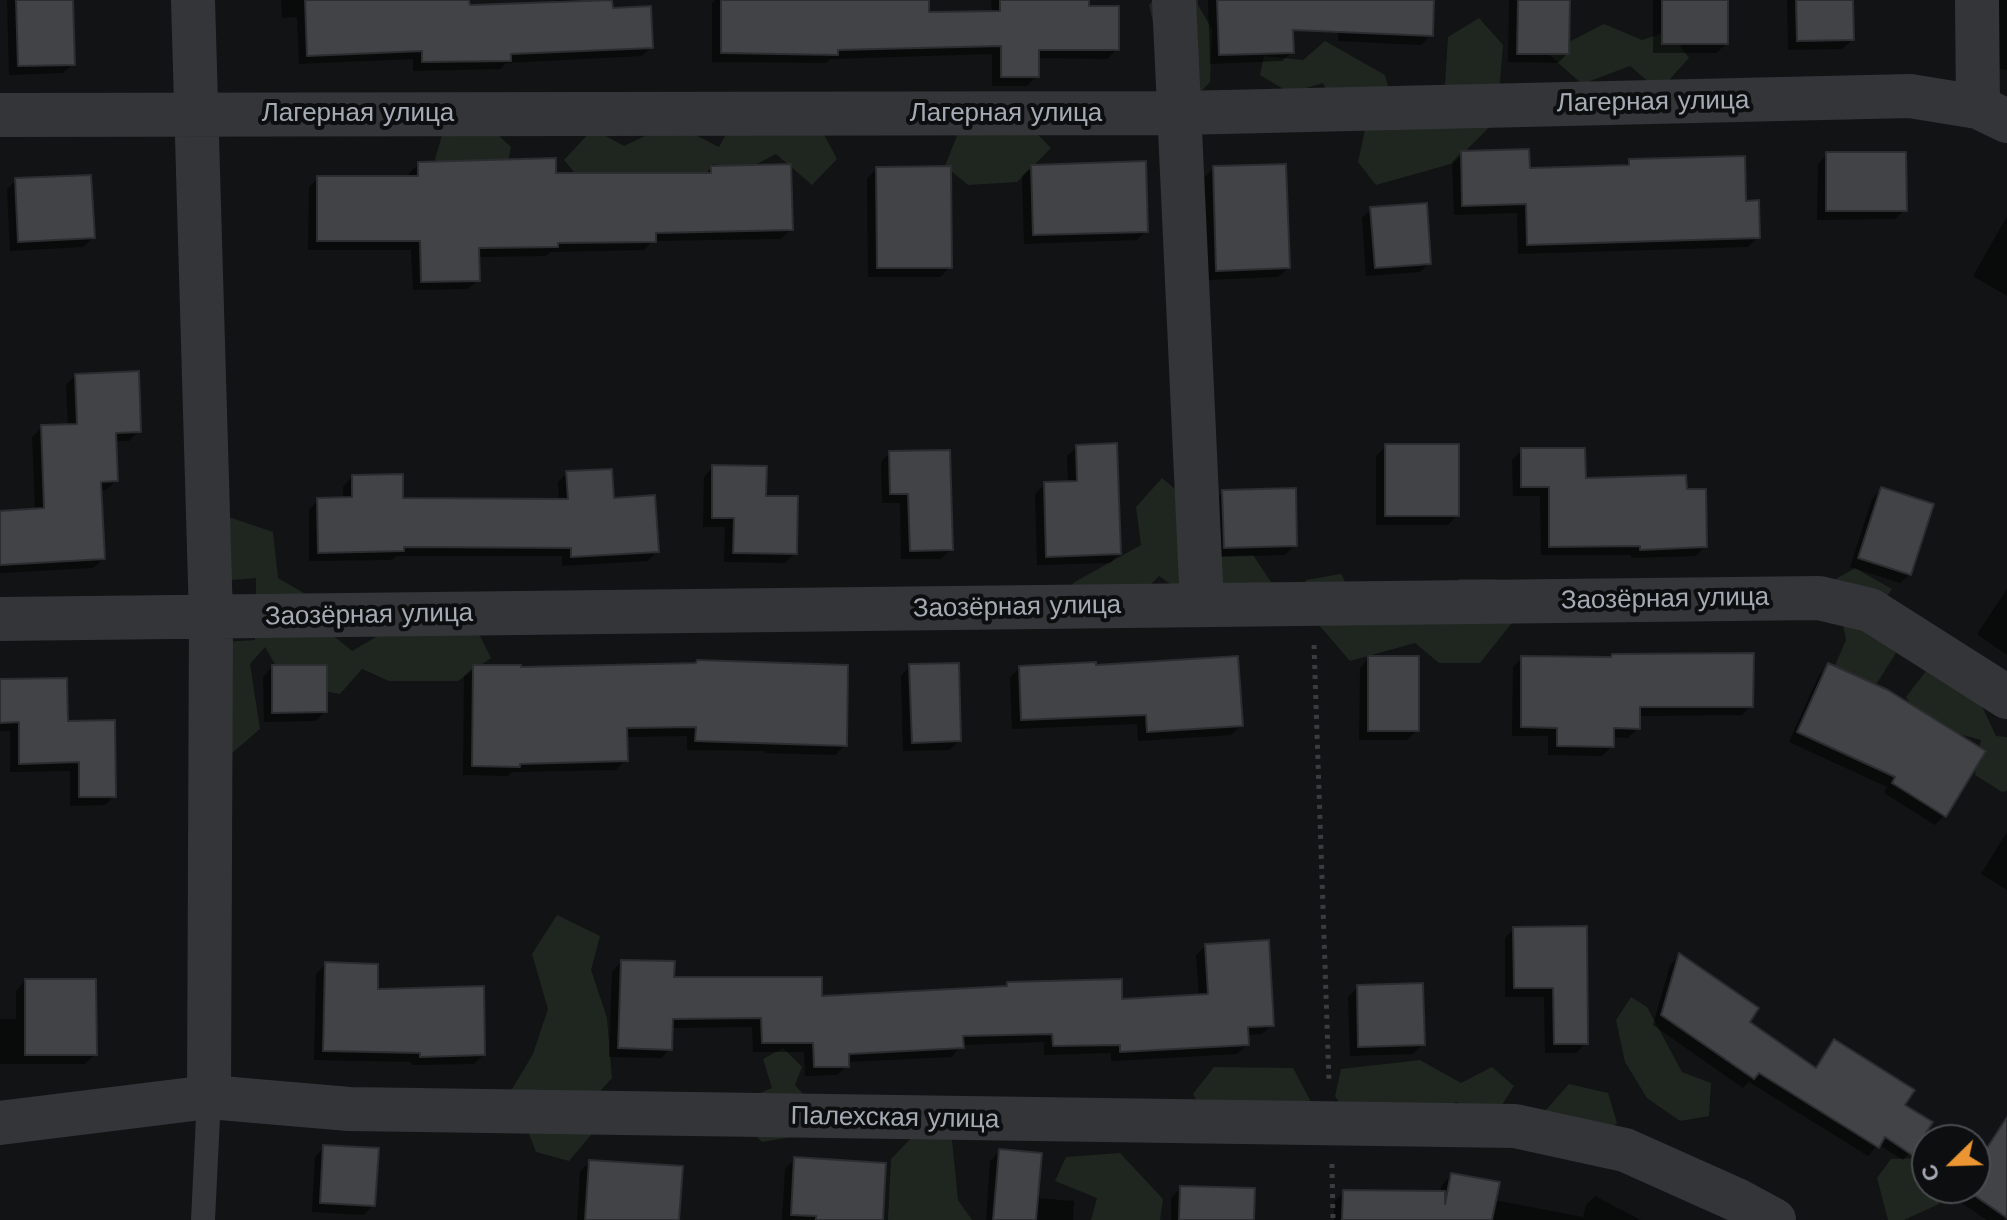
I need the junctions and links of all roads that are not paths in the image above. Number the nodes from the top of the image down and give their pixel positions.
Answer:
1 (193, 0) edge
2 (1174, 0) edge
3 (1977, 0) edge
4 (197, 113) junction
5 (1180, 113) junction
6 (1992, 114) edge
7 (0, 115) edge
8 (1202, 605) junction
9 (211, 617) junction
10 (0, 619) edge
11 (2007, 697) edge
12 (209, 1097) junction
13 (0, 1123) edge
14 (203, 1220) edge
15 (1774, 1220) edge

1 - 4 street
2 - 5 street
3 - 6 street
4 - 5 street, Лагерная улица
4 - 7 street, Лагерная улица
4 - 9 street
5 - 6 street, Лагерная улица
5 - 8 street
8 - 9 street, Заозёрная улица
8 - 11 street, Заозёрная улица
9 - 10 street, Заозёрная улица
9 - 12 street
12 - 13 street, Палехская улица
12 - 14 lane
12 - 15 street, Палехская улица

